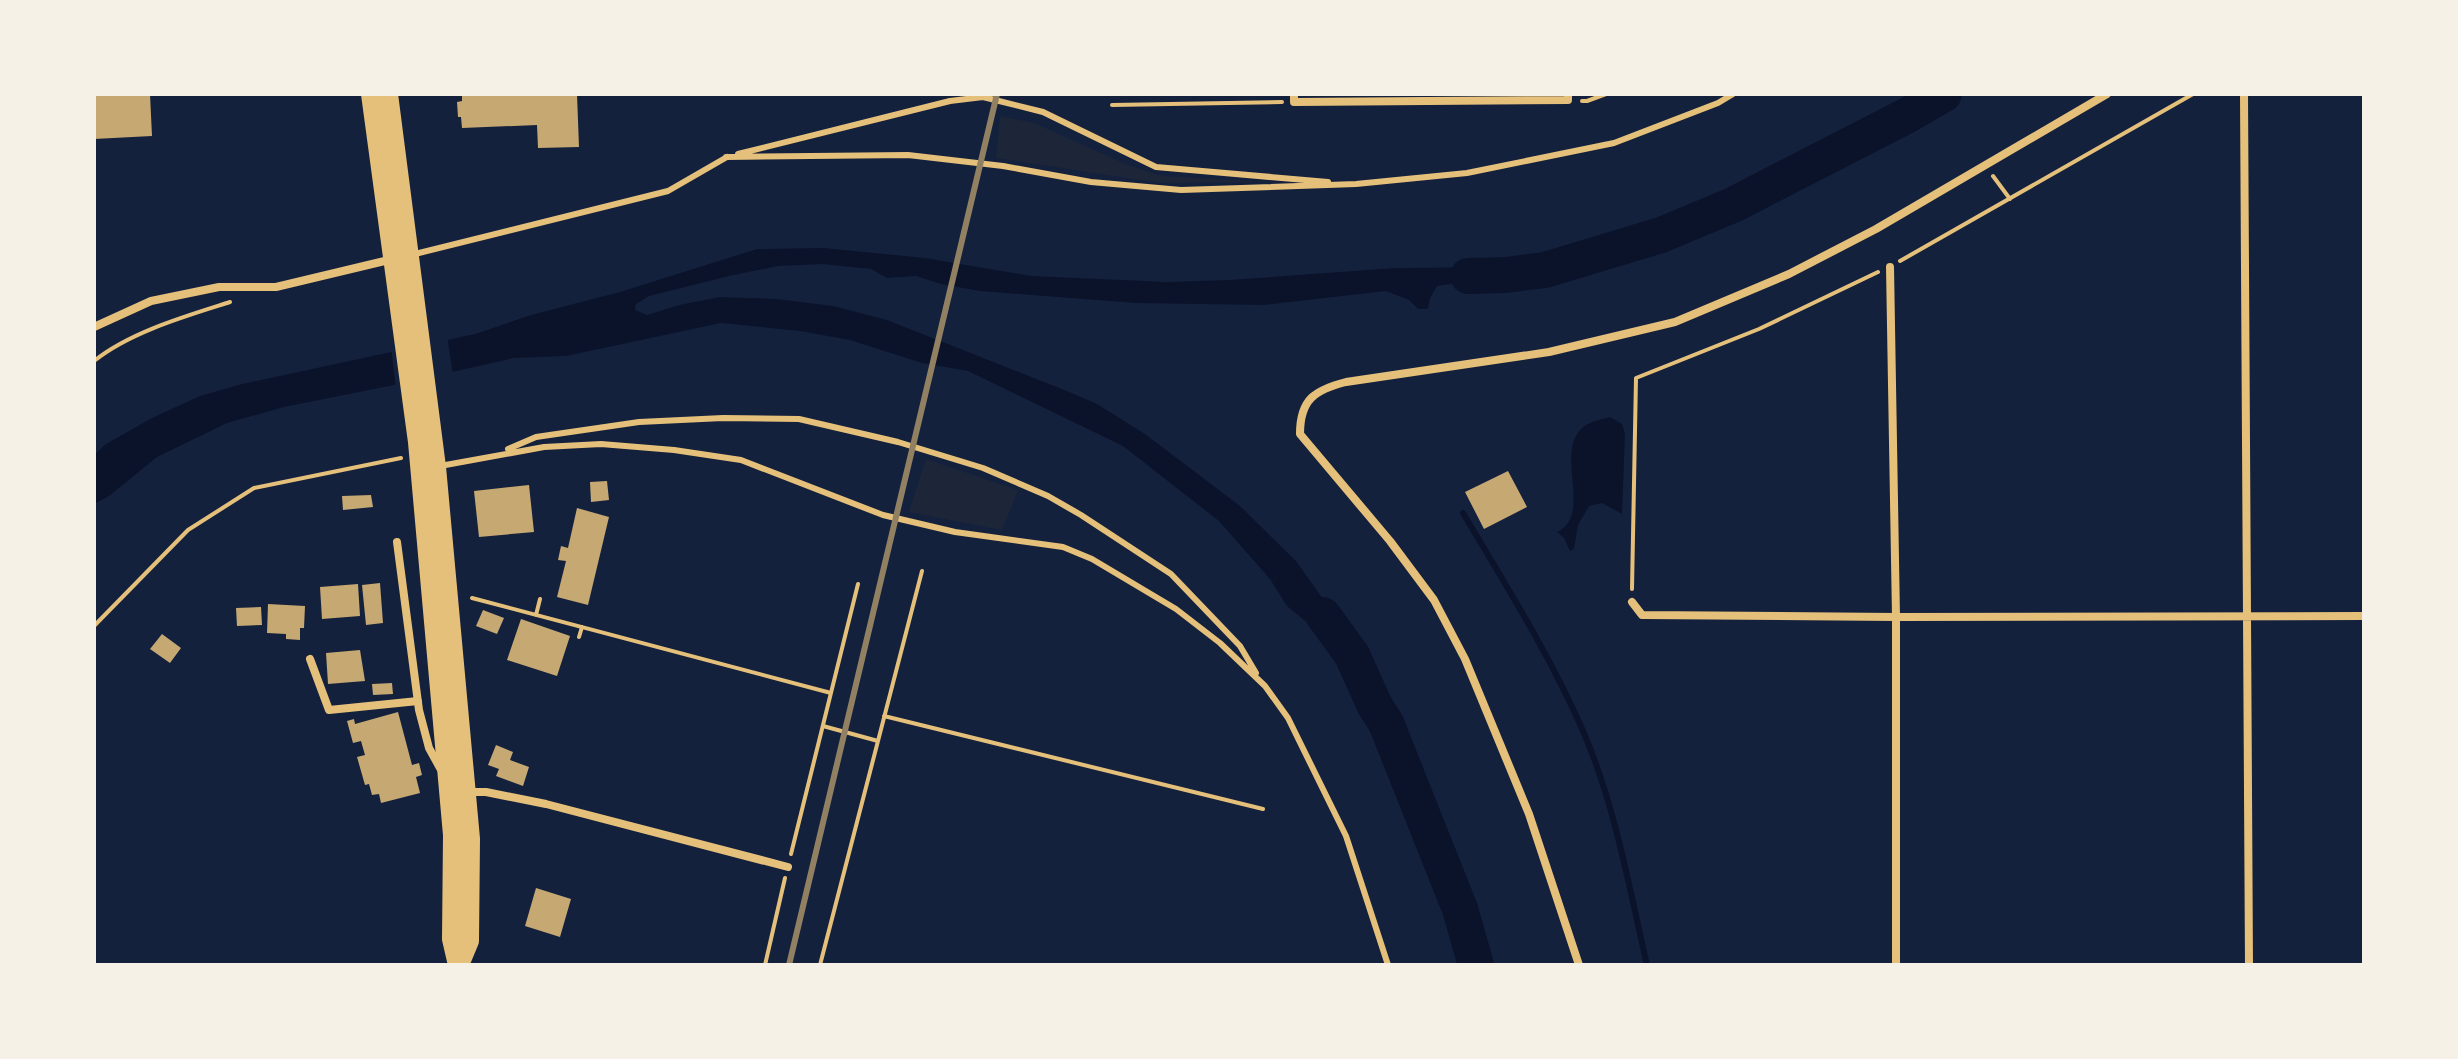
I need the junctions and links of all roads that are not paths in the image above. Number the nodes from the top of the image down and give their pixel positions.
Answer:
1 (371, 94) edge
2 (388, 94) edge
3 (1733, 94) edge
4 (2107, 94) edge
5 (2244, 94) edge
6 (1568, 97) edge
7 (1294, 98) edge
8 (726, 157) junction
9 (1356, 184) junction
10 (403, 265) junction
11 (1890, 267) road end
12 (94, 327) edge
13 (424, 445) junction
14 (492, 455) junction
15 (436, 467) junction
16 (397, 542) dead end
17 (1632, 602) road end
18 (2248, 615) junction
19 (2364, 616) edge
20 (1896, 617) junction
21 (310, 659) dead end
22 (1262, 683) junction
23 (418, 701) junction
24 (457, 786) junction
25 (788, 867) road end
26 (459, 965) edge
27 (1388, 965) edge
28 (1579, 965) edge
29 (1896, 965) edge
30 (2249, 965) edge

1 - 10 highway
2 - 10 highway
3 - 9 lane
4 - 28 street
5 - 18 street
6 - 7 street
8 - 9 lane
8 - 9 lane
8 - 10 lane
10 - 12 street
10 - 13 highway
11 - 20 street
13 - 15 highway
13 - 24 highway
14 - 15 lane
14 - 22 lane
14 - 22 lane
15 - 24 highway
16 - 23 street
17 - 20 street
18 - 19 street
18 - 20 street
18 - 30 street
20 - 29 street
21 - 23 street
22 - 27 lane
23 - 24 street
24 - 25 street
24 - 26 highway

